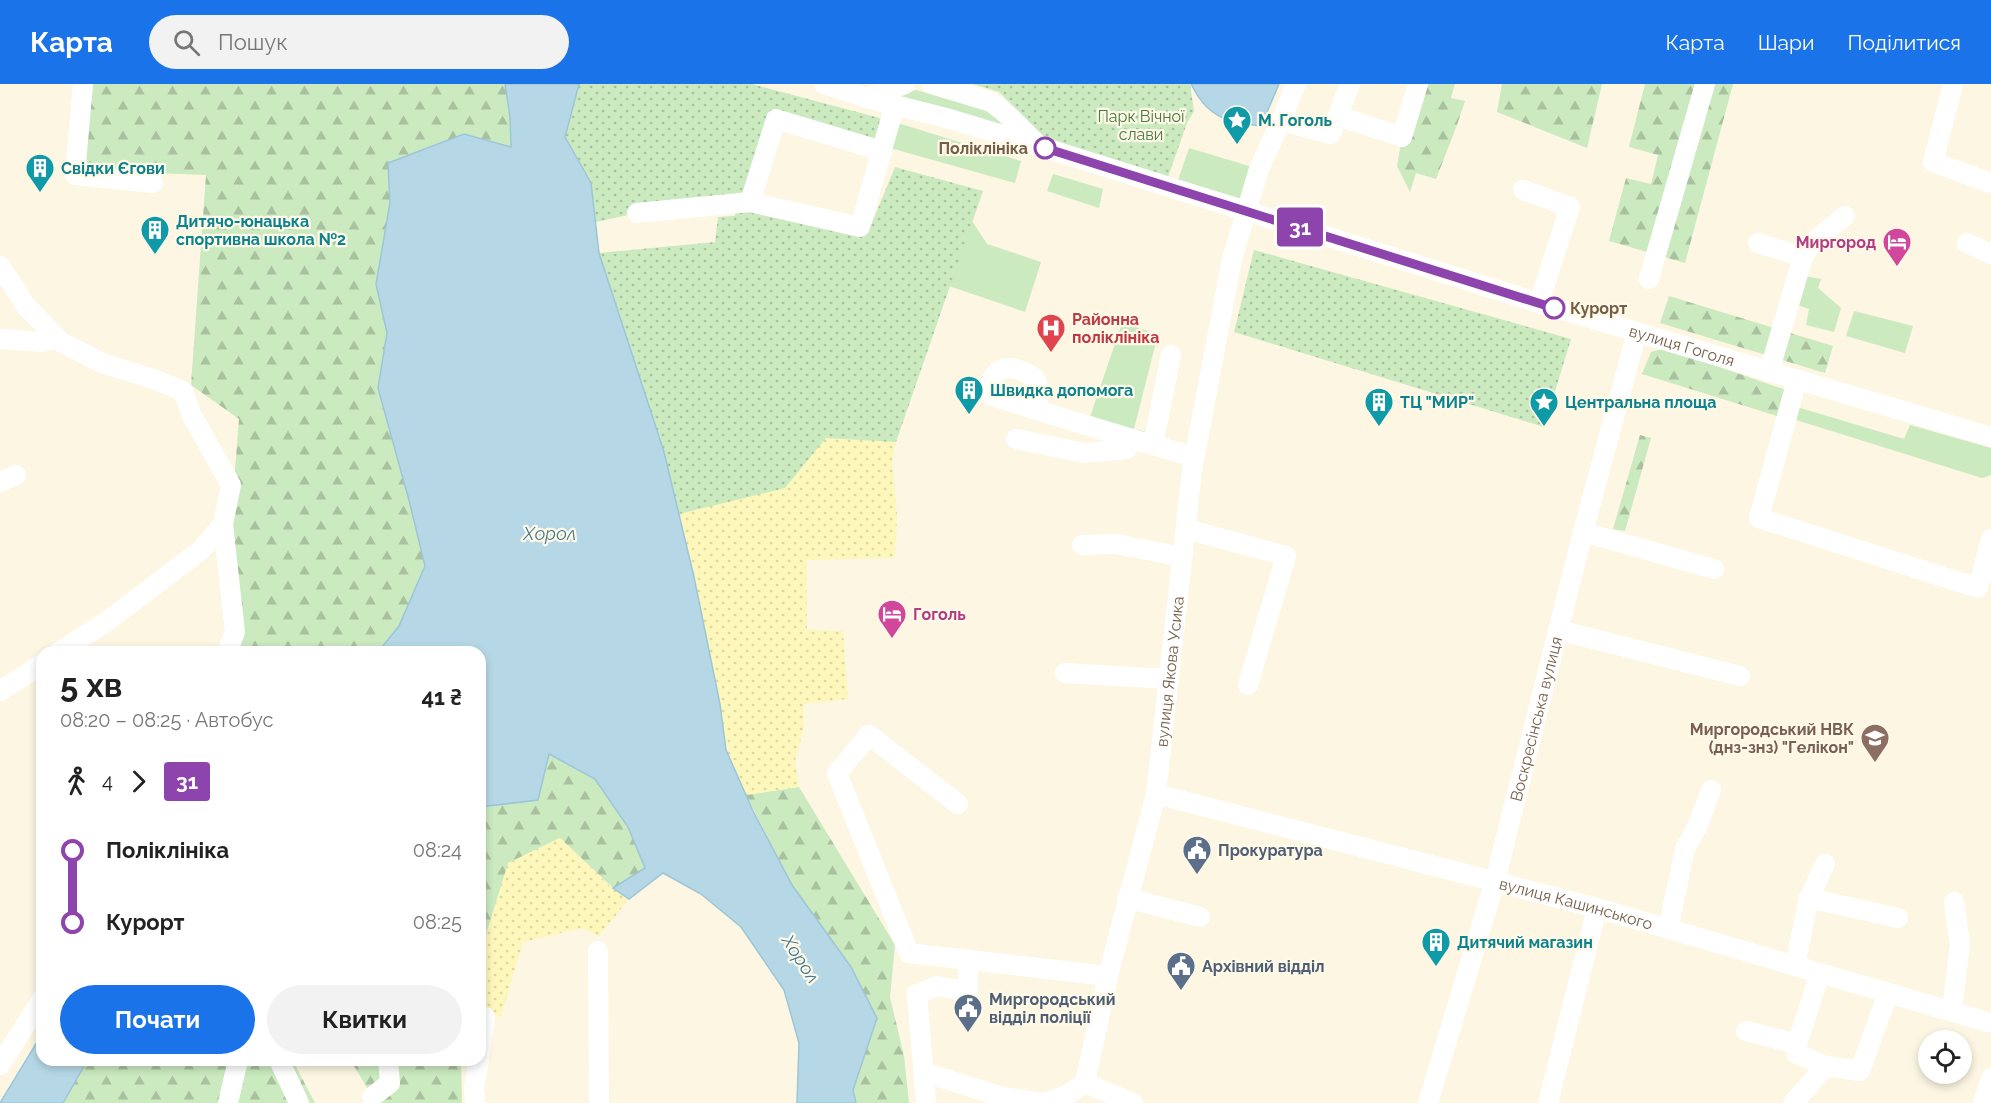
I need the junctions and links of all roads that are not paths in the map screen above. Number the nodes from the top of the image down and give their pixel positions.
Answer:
1 (83, 84) edge
2 (824, 84) edge
3 (905, 84) edge
4 (932, 84) edge
5 (1296, 84) edge
6 (1350, 84) edge
7 (1418, 84) edge
8 (1705, 84) edge
9 (1953, 84) edge
10 (867, 98) junction
11 (895, 105) junction
12 (1338, 116) junction
13 (1281, 121) junction
14 (1039, 146) junction
15 (882, 151) junction
16 (153, 183) dead end
17 (1991, 183) edge
18 (1523, 190) dead end
19 (750, 202) junction
20 (1246, 210) junction
21 (638, 213) dead end
22 (1845, 216) dead end
23 (1758, 243) dead end
24 (1967, 243) dead end
25 (1991, 254) edge
26 (1803, 257) junction
27 (0, 266) edge
28 (1649, 279) dead end
29 (1539, 303) junction
30 (1637, 332) junction
31 (56, 338) junction
32 (0, 339) edge
33 (1171, 356) dead end
34 (1769, 372) junction
35 (1797, 380) junction
36 (1043, 412) dead end
37 (1991, 437) edge
38 (1016, 439) dead end
39 (1132, 439) junction
40 (1153, 445) junction
41 (1195, 457) junction
42 (223, 524) junction
43 (1186, 529) junction
44 (1583, 532) junction
45 (1991, 539) edge
46 (1082, 544) dead end
47 (1182, 557) junction
48 (1714, 569) dead end
49 (1558, 630) junction
50 (68, 646) edge
51 (229, 646) edge
52 (36, 668) edge
53 (1065, 673) dead end
54 (1740, 676) dead end
55 (1168, 679) junction
56 (1248, 685) dead end
57 (0, 691) edge
58 (1711, 790) dead end
59 (1156, 794) junction
60 (958, 804) dead end
61 (1825, 864) dead end
62 (1495, 881) junction
63 (1128, 898) junction
64 (1809, 898) junction
65 (1954, 902) dead end
66 (1597, 909) junction
67 (1200, 917) dead end
68 (1898, 918) dead end
69 (1668, 929) junction
70 (598, 951) dead end
71 (968, 960) junction
72 (1796, 966) junction
73 (1820, 974) junction
74 (1108, 976) junction
75 (1888, 993) junction
76 (36, 1008) edge
77 (1952, 1010) junction
78 (1991, 1023) edge
79 (1746, 1031) dead end
80 (1797, 1044) junction
81 (0, 1065) edge
82 (237, 1066) edge
83 (282, 1066) edge
84 (389, 1066) edge
85 (478, 1066) edge
86 (1826, 1066) junction
87 (923, 1072) junction
88 (1991, 1078) edge
89 (1085, 1083) junction
90 (372, 1097) dead end
91 (1003, 1100) edge
92 (228, 1103) edge
93 (299, 1103) edge
94 (475, 1103) edge
95 (599, 1103) edge
96 (926, 1103) edge
97 (1044, 1103) edge
98 (1133, 1103) edge
99 (1428, 1103) edge
100 (1548, 1103) edge
101 (1793, 1103) edge
102 (1983, 1103) edge

1 - 16 street
2 - 10 street, вулиця Гоголя
3 - 10 street
4 - 14 street
5 - 13 street, вулиця Якова Усика
6 - 12 street
7 - 12 street
8 - 28 street
9 - 17 street
10 - 11 street, вулиця Гоголя
11 - 14 street, вулиця Гоголя
11 - 15 street
12 - 13 street
13 - 20 street, вулиця Якова Усика
14 - 20 street, вулиця Гоголя
15 - 19 street
15 - 19 street
18 - 29 street
19 - 21 street
20 - 29 street, вулиця Гоголя
20 - 41 street, вулиця Якова Усика
22 - 26 street
23 - 26 street
24 - 25 street
26 - 34 street
27 - 31 street
29 - 30 street, вулиця Гоголя
30 - 34 street, вулиця Гоголя
30 - 44 street, Воскресінська вулиця
31 - 32 street
31 - 42 street
33 - 40 street
34 - 35 street, вулиця Гоголя
35 - 37 street, вулиця Гоголя
35 - 45 street
36 - 39 street
38 - 39 street
39 - 40 street
40 - 41 street
41 - 43 street, вулиця Якова Усика
42 - 50 street
42 - 51 street
43 - 47 street, вулиця Якова Усика
43 - 56 street
44 - 48 street
44 - 49 street, Воскресінська вулиця
46 - 47 street
47 - 55 street, вулиця Якова Усика
49 - 54 street
49 - 62 street, Воскресінська вулиця
52 - 57 street
53 - 55 street
55 - 59 street, вулиця Якова Усика
58 - 69 street
59 - 62 street, вулиця Кашинського
59 - 63 street, вулиця Якова Усика
60 - 71 street
61 - 64 street
62 - 66 street, вулиця Кашинського
62 - 99 street, Воскресінська вулиця
63 - 67 street
63 - 74 street, вулиця Якова Усика
64 - 68 street
64 - 72 street
65 - 77 street
66 - 69 street, вулиця Кашинського
66 - 100 street
69 - 72 street, вулиця Кашинського
70 - 95 street
71 - 74 street
71 - 87 street
72 - 73 street, вулиця Кашинського
73 - 75 street, вулиця Кашинського
73 - 80 street
74 - 89 street, вулиця Якова Усика
75 - 77 street, вулиця Кашинського
75 - 86 street
76 - 81 street
77 - 78 street, вулиця Кашинського
79 - 80 street
80 - 86 street
82 - 92 street
83 - 93 street
84 - 90 street
85 - 94 street
86 - 101 street
87 - 91 street
87 - 96 street
88 - 102 street
89 - 97 street
89 - 98 street
91 - 97 street

